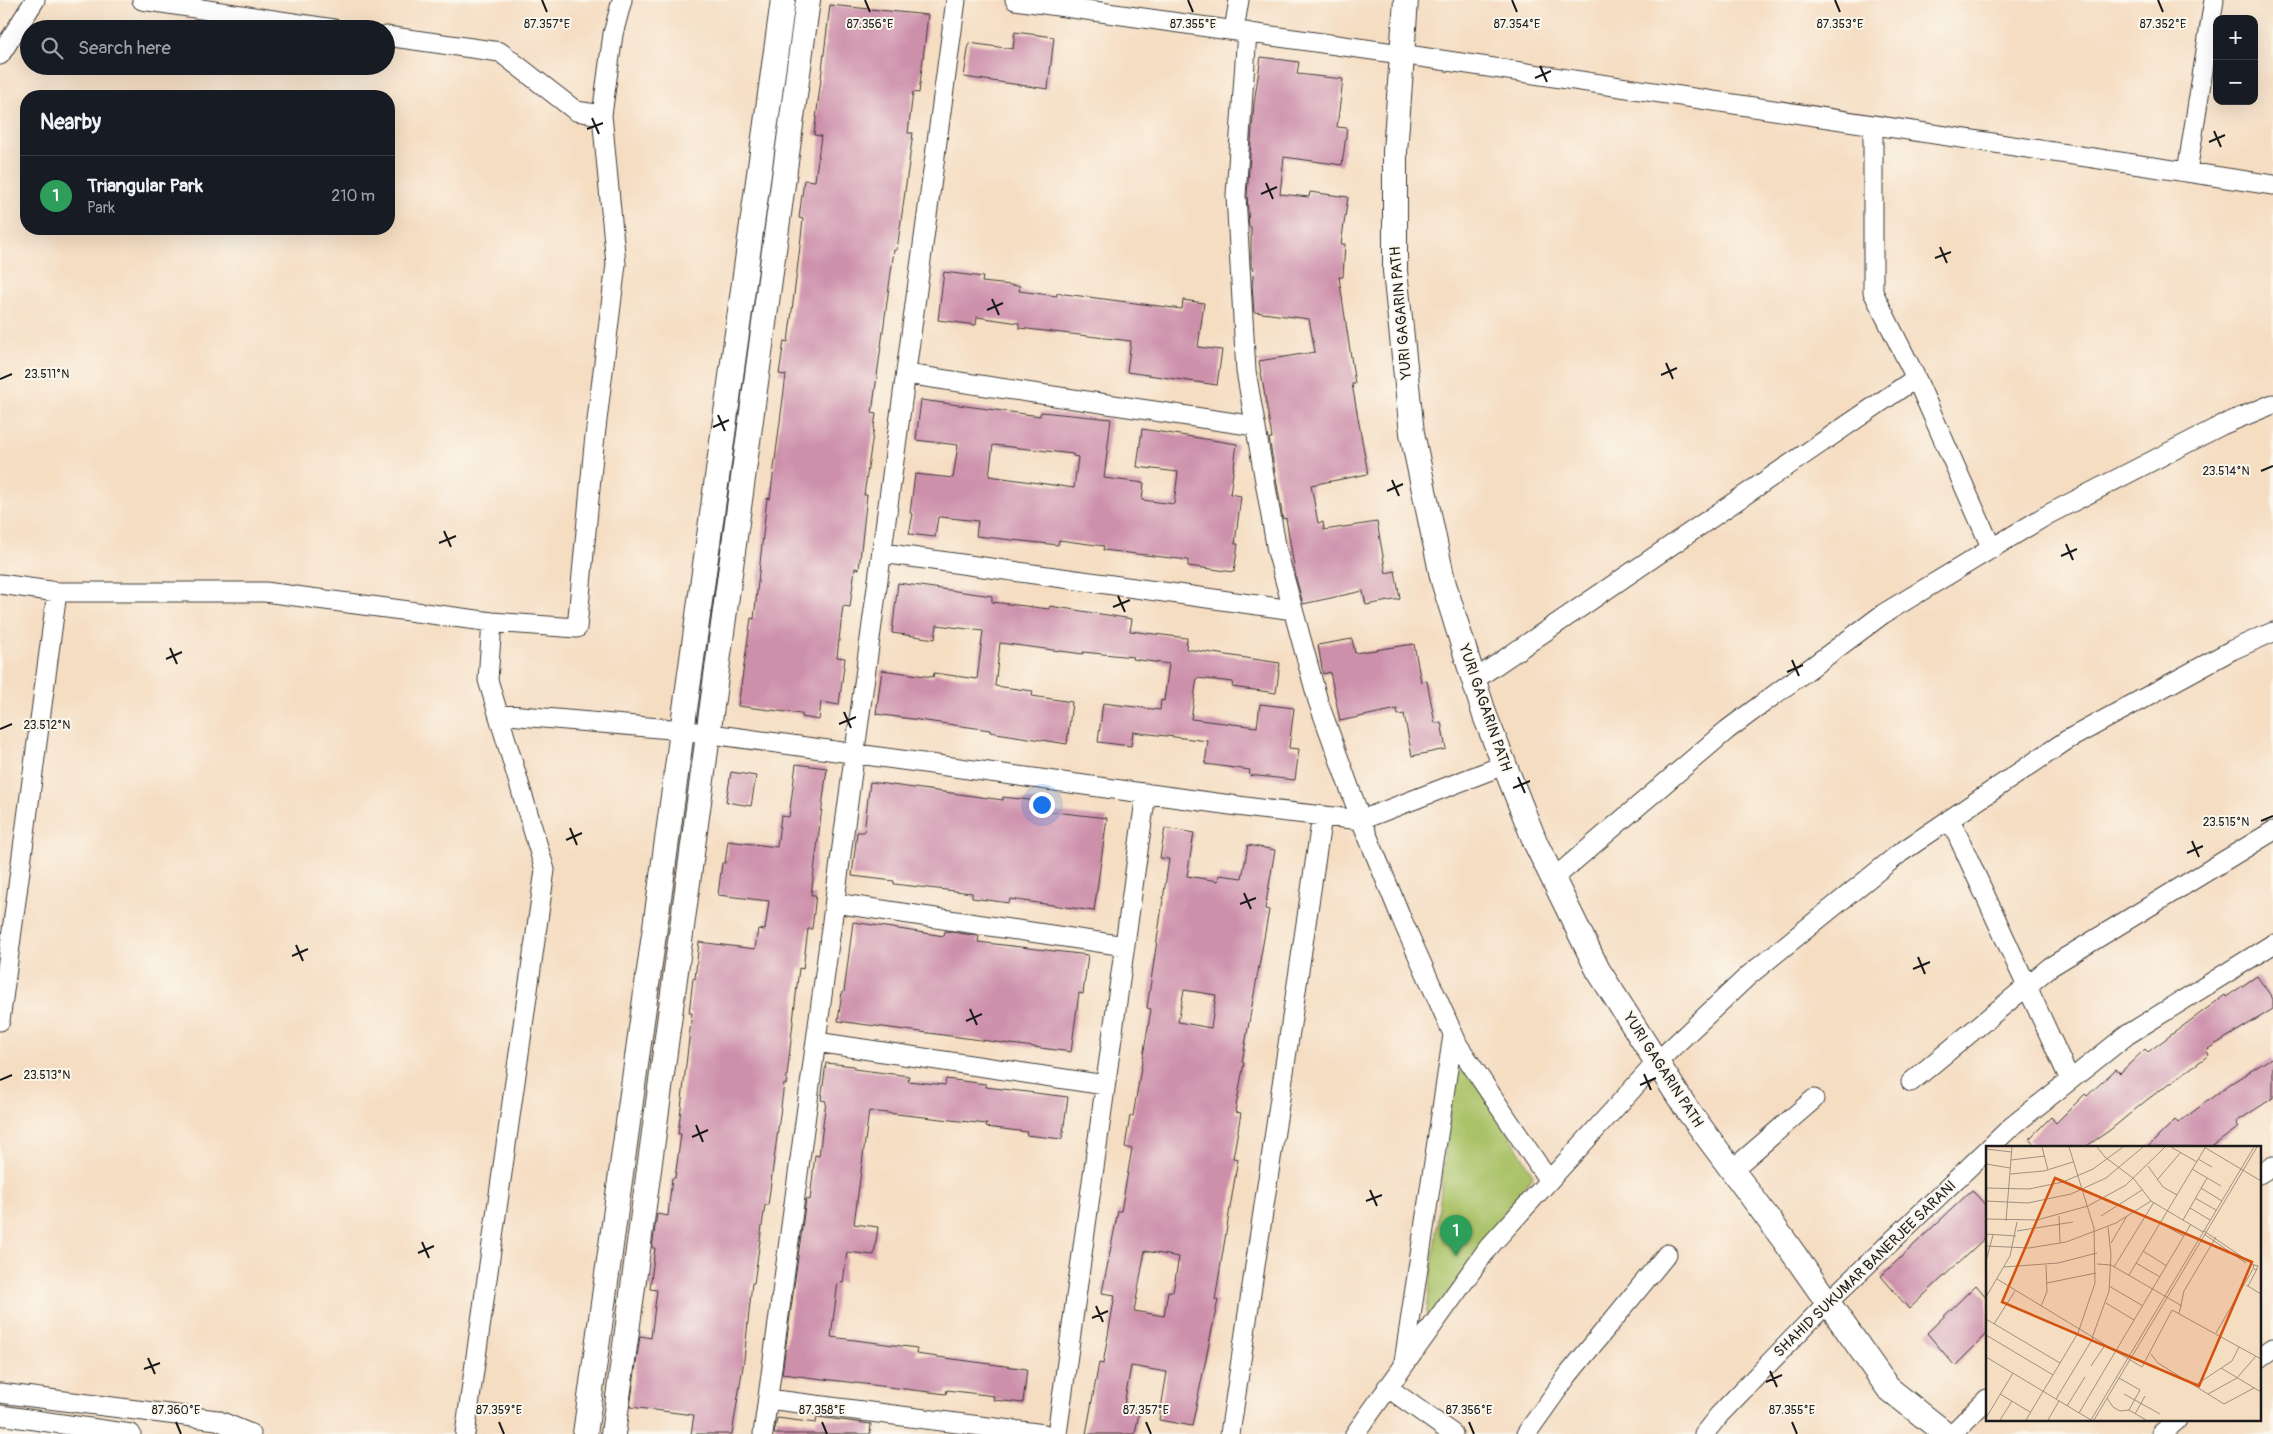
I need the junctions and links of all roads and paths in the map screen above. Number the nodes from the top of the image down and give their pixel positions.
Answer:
1 (35, 0) edge
2 (142, 0) edge
3 (622, 0) edge
4 (783, 0) edge
5 (808, 0) edge
6 (956, 0) edge
7 (1015, 0) edge
8 (1239, 0) edge
9 (1406, 0) edge
10 (2214, 0) edge
11 (1094, 6) edge
12 (22, 20) edge
13 (274, 20) edge
14 (20, 24) edge
15 (1241, 31) junction
16 (395, 37) edge
17 (1401, 54) junction
18 (0, 56) edge
19 (602, 115) junction
20 (1873, 125) junction
21 (2187, 172) junction
22 (2273, 185) edge
23 (906, 374) junction
24 (1916, 378) junction
25 (2273, 404) edge
26 (1256, 426) junction
27 (1992, 549) junction
28 (882, 554) junction
29 (0, 584) edge
30 (57, 592) junction
31 (1293, 610) junction
32 (492, 622) junction
33 (2273, 632) edge
34 (1474, 680) junction
35 (498, 714) junction
36 (682, 730) junction
37 (708, 733) junction
38 (855, 754) junction
39 (1504, 765) junction
40 (1146, 793) junction
41 (1322, 816) junction
42 (1950, 819) junction
43 (1361, 820) junction
44 (2273, 831) edge
45 (1553, 879) junction
46 (835, 903) junction
47 (2273, 944) edge
48 (1125, 946) junction
49 (2027, 986) junction
50 (0, 1021) edge
51 (1453, 1035) junction
52 (816, 1042) junction
53 (1657, 1062) junction
54 (2070, 1080) junction
55 (1911, 1082) dead end
56 (1105, 1085) junction
57 (1814, 1099) dead end
58 (1991, 1146) edge
59 (1986, 1151) edge
60 (2273, 1166) edge
61 (1732, 1170) junction
62 (2260, 1173) edge
63 (1549, 1181) junction
64 (1667, 1254) dead end
65 (1828, 1302) junction
66 (2273, 1348) edge
67 (2260, 1357) edge
68 (1403, 1365) junction
69 (1388, 1387) junction
70 (0, 1393) edge
71 (768, 1399) junction
72 (1986, 1400) edge
73 (0, 1415) edge
74 (2176, 1422) edge
75 (131, 1434) edge
76 (251, 1434) edge
77 (465, 1434) edge
78 (585, 1434) edge
79 (613, 1434) edge
80 (763, 1434) edge
81 (1044, 1434) edge
82 (1057, 1434) edge
83 (1230, 1434) edge
84 (1354, 1434) edge
85 (1453, 1434) edge
86 (1526, 1434) edge
87 (1704, 1434) edge
88 (1946, 1434) edge
89 (1952, 1434) edge
90 (2162, 1434) edge

1 - 12 street
2 - 13 street
3 - 19 street
4 - 36 street
5 - 37 street
6 - 23 street
7 - 11 street
8 - 15 street
9 - 17 street, YURI GAGARIN PATH
10 - 21 street
11 - 15 street
14 - 18 street
15 - 17 street
15 - 26 street
16 - 19 street
17 - 20 street
17 - 34 street, YURI GAGARIN PATH
19 - 32 street
20 - 21 street
20 - 24 street
21 - 22 street
23 - 26 street
23 - 28 street
24 - 27 street
24 - 34 street
25 - 27 street
26 - 31 street
27 - 45 street
28 - 31 street
28 - 38 street
29 - 30 street
30 - 32 street
30 - 50 street
31 - 43 street
32 - 35 street
33 - 42 street
34 - 39 street, YURI GAGARIN PATH
35 - 36 street
35 - 77 street
36 - 37 street
36 - 78 street
37 - 38 street
37 - 79 street
38 - 40 street
38 - 46 street
39 - 43 street
39 - 45 street, YURI GAGARIN PATH
40 - 41 street
40 - 48 street
41 - 43 street
41 - 83 street
42 - 49 street
42 - 53 street
43 - 51 street
44 - 49 street
45 - 53 street, YURI GAGARIN PATH
46 - 48 street
46 - 52 street
47 - 54 street, SHAHID SUKUMAR BANERJEE SARANI
48 - 56 street
49 - 54 street
49 - 55 street
51 - 63 street
51 - 68 street
52 - 56 street
52 - 71 street
53 - 61 street, YURI GAGARIN PATH
53 - 63 street
54 - 58 street, SHAHID SUKUMAR BANERJEE SARANI
56 - 82 street
57 - 61 street
59 - 65 street, SHAHID SUKUMAR BANERJEE SARANI
60 - 62 street
61 - 65 street, YURI GAGARIN PATH
63 - 68 street
64 - 86 street
65 - 87 street, SHAHID SUKUMAR BANERJEE SARANI
65 - 88 street, YURI GAGARIN PATH
66 - 67 street
68 - 69 street
69 - 84 street
69 - 85 street
70 - 76 street
71 - 80 street
71 - 81 street
72 - 89 street
73 - 75 street
74 - 90 street

